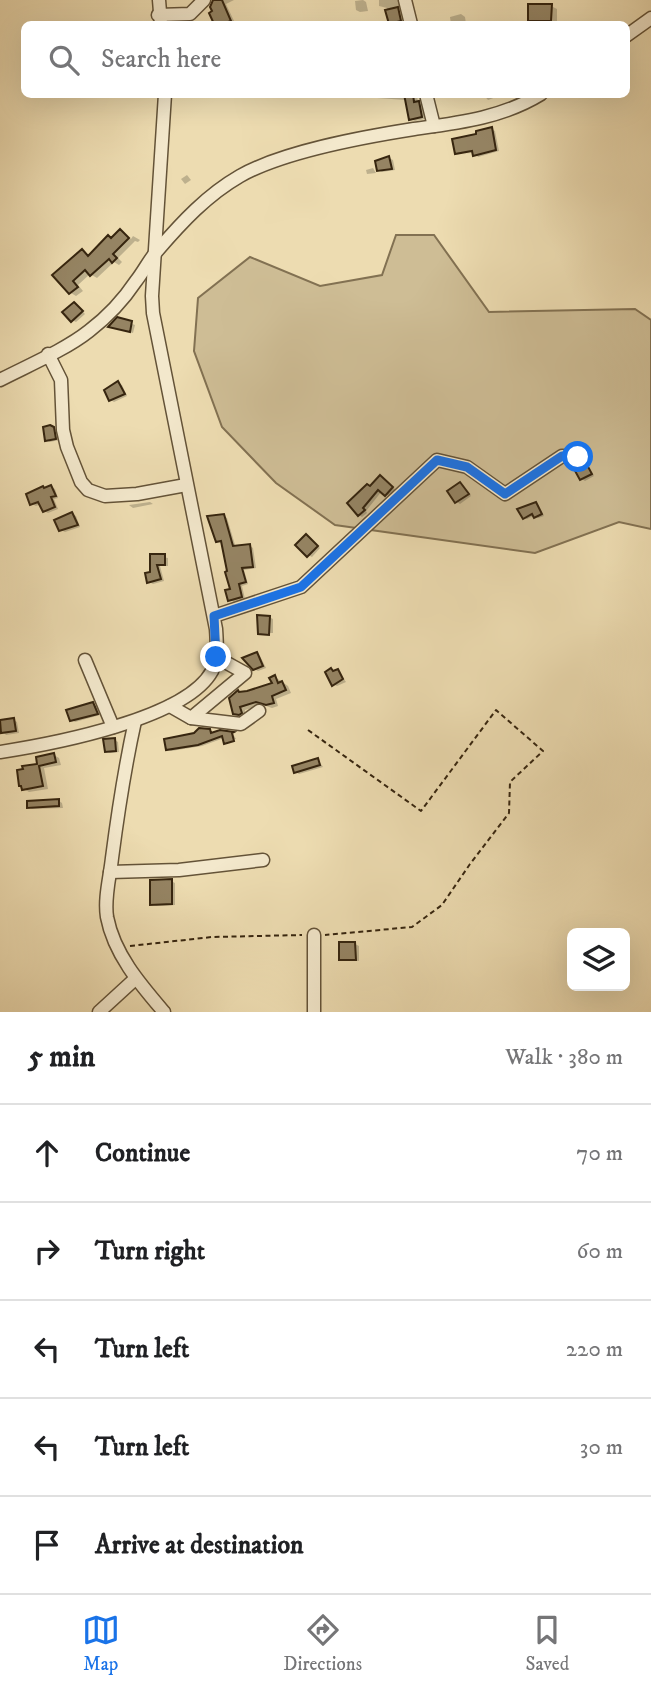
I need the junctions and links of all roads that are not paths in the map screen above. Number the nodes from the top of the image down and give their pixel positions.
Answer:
1 (159, 0) edge
2 (204, 0) edge
3 (405, 0) edge
4 (160, 18) edge
5 (651, 18) edge
6 (410, 21) edge
7 (630, 33) edge
8 (165, 98) edge
9 (427, 98) edge
10 (534, 98) edge
11 (434, 127) junction
12 (156, 252) junction
13 (48, 354) junction
14 (0, 380) edge
15 (578, 457) dead end
16 (186, 485) junction
17 (214, 616) junction
18 (216, 657) junction
19 (85, 660) dead end
20 (170, 706) junction
21 (259, 711) dead end
22 (191, 718) junction
23 (135, 721) junction
24 (113, 727) junction
25 (0, 752) edge
26 (262, 860) dead end
27 (110, 872) junction
28 (314, 935) road end
29 (135, 979) junction
30 (99, 1012) edge
31 (164, 1012) edge
32 (314, 1012) edge

1 - 4 street
2 - 4 street
3 - 6 street
5 - 7 street
8 - 12 street
9 - 11 street
10 - 11 street
11 - 12 street
12 - 13 street
12 - 16 street
13 - 14 street
13 - 16 street
15 - 17 street
16 - 17 street
17 - 18 street
18 - 20 street
18 - 22 street
19 - 24 street
20 - 22 street
20 - 23 street
21 - 22 street
23 - 24 street
23 - 27 street
24 - 25 street
26 - 27 street
27 - 29 street
28 - 32 street
29 - 30 street
29 - 31 street

